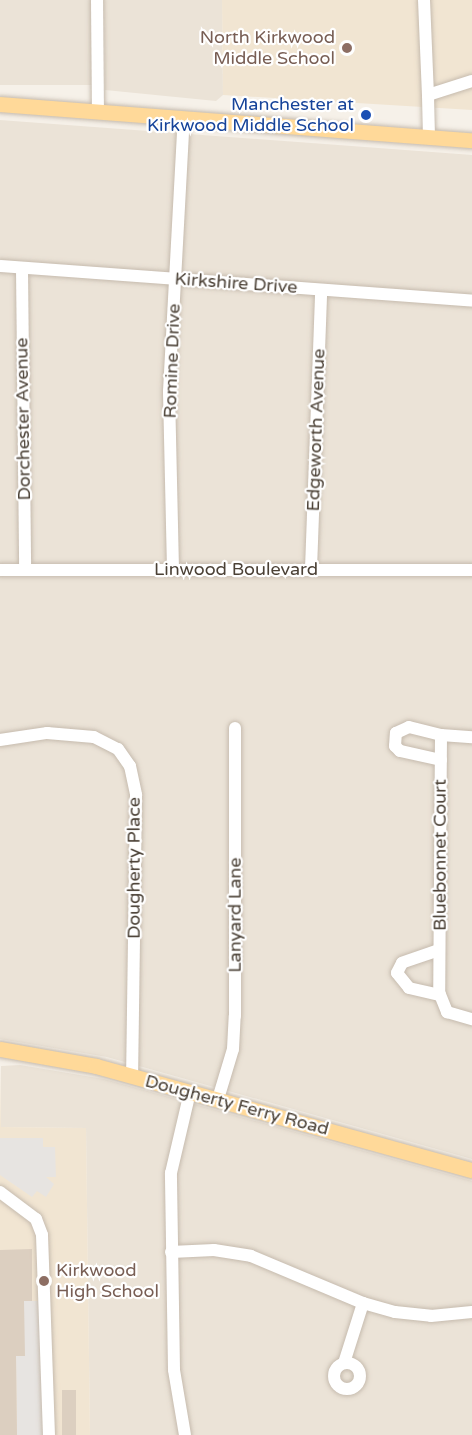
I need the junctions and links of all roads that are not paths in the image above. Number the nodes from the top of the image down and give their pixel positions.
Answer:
1 (97, 0) edge
2 (424, 0) edge
3 (472, 81) edge
4 (428, 95) junction
5 (0, 104) edge
6 (98, 111) junction
7 (184, 118) junction
8 (429, 137) junction
9 (472, 140) edge
10 (0, 266) edge
11 (22, 268) junction
12 (176, 279) junction
13 (321, 290) junction
14 (472, 301) edge
15 (25, 569) junction
16 (173, 569) junction
17 (311, 569) junction
18 (0, 570) edge
19 (472, 570) edge
20 (235, 728) dead end
21 (441, 735) junction
22 (472, 737) edge
23 (0, 740) edge
24 (441, 760) junction
25 (439, 950) junction
26 (440, 996) junction
27 (472, 1019) edge
28 (0, 1049) edge
29 (132, 1076) junction
30 (190, 1092) junction
31 (218, 1099) junction
32 (472, 1170) edge
33 (0, 1192) edge
34 (171, 1252) junction
35 (363, 1303) junction
36 (472, 1312) edge
37 (344, 1364) dead end
38 (49, 1435) edge
39 (185, 1435) edge

1 - 6 street
2 - 4 street
3 - 4 street
4 - 8 street
5 - 6 main road
6 - 7 main road
7 - 8 main road
7 - 12 street, Romine Drive
8 - 9 main road
10 - 11 street, Kirkshire Drive
11 - 12 street, Kirkshire Drive
11 - 15 street, Dorchester Avenue
12 - 13 street, Kirkshire Drive
12 - 16 street, Romine Drive
13 - 14 street, Kirkshire Drive
13 - 17 street, Edgeworth Avenue
15 - 16 street, Linwood Boulevard
15 - 18 street, Linwood Boulevard
16 - 17 street, Linwood Boulevard
17 - 19 street, Linwood Boulevard
20 - 31 street, Lanyard Lane
21 - 22 street
21 - 24 street, Bluebonnet Court
21 - 24 street, Bluebonnet Court
23 - 29 street, Dougherty Place
24 - 25 street, Bluebonnet Court
25 - 26 street, Bluebonnet Court
25 - 26 street, Bluebonnet Court
26 - 27 street, Bluebonnet Court
28 - 29 main road, Dougherty Ferry Road
29 - 30 main road, Dougherty Ferry Road
30 - 31 main road, Dougherty Ferry Road
30 - 34 street
31 - 32 main road, Dougherty Ferry Road
33 - 38 street
34 - 35 street
34 - 39 street
35 - 36 street
35 - 37 street

